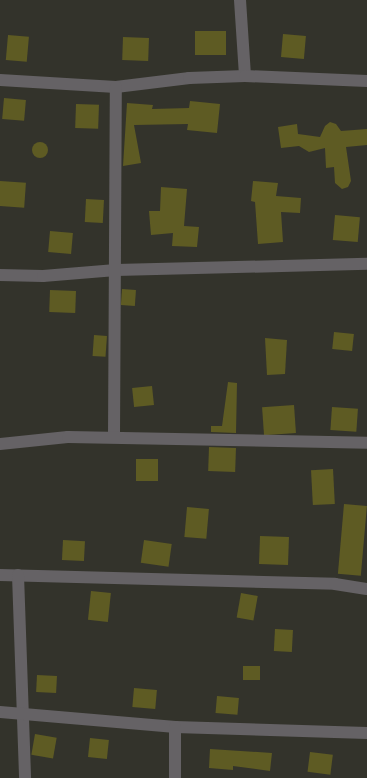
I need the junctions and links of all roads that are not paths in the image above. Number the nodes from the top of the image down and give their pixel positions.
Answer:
1 (240, 0) edge
2 (245, 76) junction
3 (0, 80) edge
4 (367, 80) edge
5 (116, 87) junction
6 (367, 264) edge
7 (116, 270) junction
8 (0, 275) edge
9 (114, 437) junction
10 (367, 443) edge
11 (0, 444) edge
12 (0, 575) edge
13 (18, 575) junction
14 (367, 589) edge
15 (0, 712) edge
16 (22, 714) junction
17 (175, 727) junction
18 (367, 733) edge
19 (25, 778) edge
20 (176, 778) edge

1 - 2 street
2 - 4 street
2 - 5 street
3 - 5 street
5 - 7 street
6 - 7 street
7 - 8 street
7 - 9 street
9 - 10 street
9 - 11 street
12 - 13 street
13 - 14 street
13 - 16 street
15 - 16 street
16 - 17 street
16 - 19 street
17 - 18 street
17 - 20 street

